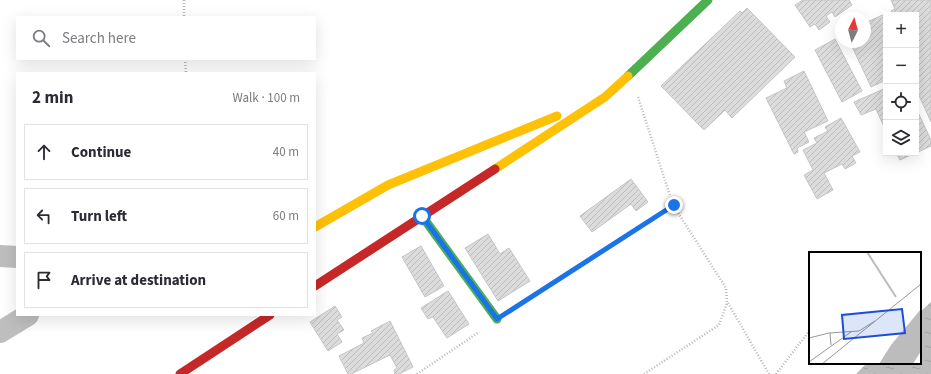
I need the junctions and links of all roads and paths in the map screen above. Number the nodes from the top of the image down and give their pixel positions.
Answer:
1 (184, 0) edge
2 (708, 0) edge
3 (184, 16) edge
4 (185, 60) edge
5 (186, 72) edge
6 (630, 74) junction
7 (605, 97) junction
8 (674, 205) junction
9 (422, 216) junction
10 (316, 226) edge
11 (0, 256) edge
12 (16, 257) edge
13 (316, 285) edge
14 (727, 302) junction
15 (26, 316) edge
16 (268, 316) edge
17 (497, 319) junction
18 (809, 331) edge
19 (0, 332) edge
20 (180, 374) edge
21 (418, 374) edge
22 (644, 374) edge
23 (769, 374) edge
24 (776, 374) edge

1 - 3 path
2 - 6 street
4 - 5 path
6 - 7 street
6 - 8 path
7 - 9 street
7 - 10 street
8 - 14 path
8 - 17 path
9 - 13 street
9 - 17 street
11 - 12 street
14 - 22 path
14 - 23 path
15 - 19 street
16 - 20 street
17 - 21 path
18 - 24 path

